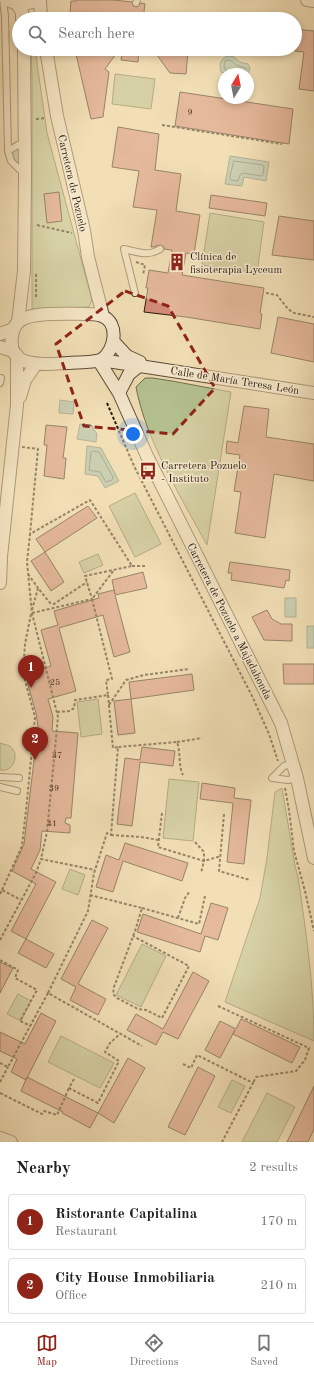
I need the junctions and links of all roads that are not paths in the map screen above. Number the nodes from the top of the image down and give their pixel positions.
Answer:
1 (3, 0) edge
2 (36, 0) edge
3 (40, 0) edge
4 (307, 0) edge
5 (314, 1) edge
6 (12, 2) edge
7 (22, 12) edge
8 (41, 12) edge
9 (24, 56) edge
10 (47, 56) edge
11 (25, 146) junction
12 (8, 150) junction
13 (25, 175) junction
14 (160, 249) dead end
15 (135, 293) dead end
16 (103, 316) junction
17 (15, 326) junction
18 (0, 334) edge
19 (114, 342) junction
20 (0, 347) edge
21 (15, 353) junction
22 (100, 360) junction
23 (36, 364) junction
24 (139, 366) junction
25 (156, 368) junction
26 (0, 378) edge
27 (0, 383) edge
28 (314, 392) edge
29 (120, 393) junction
30 (17, 405) junction
31 (2, 553) junction
32 (0, 566) edge
33 (0, 583) edge
34 (294, 764) junction
35 (0, 777) edge
36 (19, 778) dead end
37 (297, 778) junction
38 (0, 787) edge
39 (17, 791) dead end
40 (314, 858) edge
41 (0, 1138) edge
42 (11, 1142) edge

1 - 12 lane
2 - 6 street
3 - 8 street
4 - 5 street
6 - 7 street
9 - 11 street
10 - 16 street, Carretera de Pozuelo
11 - 12 lane
11 - 13 street
12 - 13 lane
13 - 17 street
14 - 15 lane
16 - 17 street
16 - 19 street
17 - 18 street
17 - 21 street
19 - 22 street
19 - 25 street, Calle de María Teresa León
20 - 21 street
21 - 23 street
21 - 30 street
22 - 23 street
22 - 24 street, Calle de María Teresa León
22 - 29 street, Carretera de Pozuelo a Majadahonda
23 - 30 street
24 - 25 street, Calle de María Teresa León
24 - 29 street
25 - 28 street, Calle de María Teresa León
26 - 27 lane
29 - 34 street, Carretera de Pozuelo a Majadahonda
30 - 31 street
31 - 32 street
31 - 33 street
34 - 37 street, Carretera de Pozuelo a Majadahonda
34 - 37 lane
35 - 36 lane
37 - 40 street, Carretera de Pozuelo a Majadahonda
38 - 39 lane
41 - 42 street

